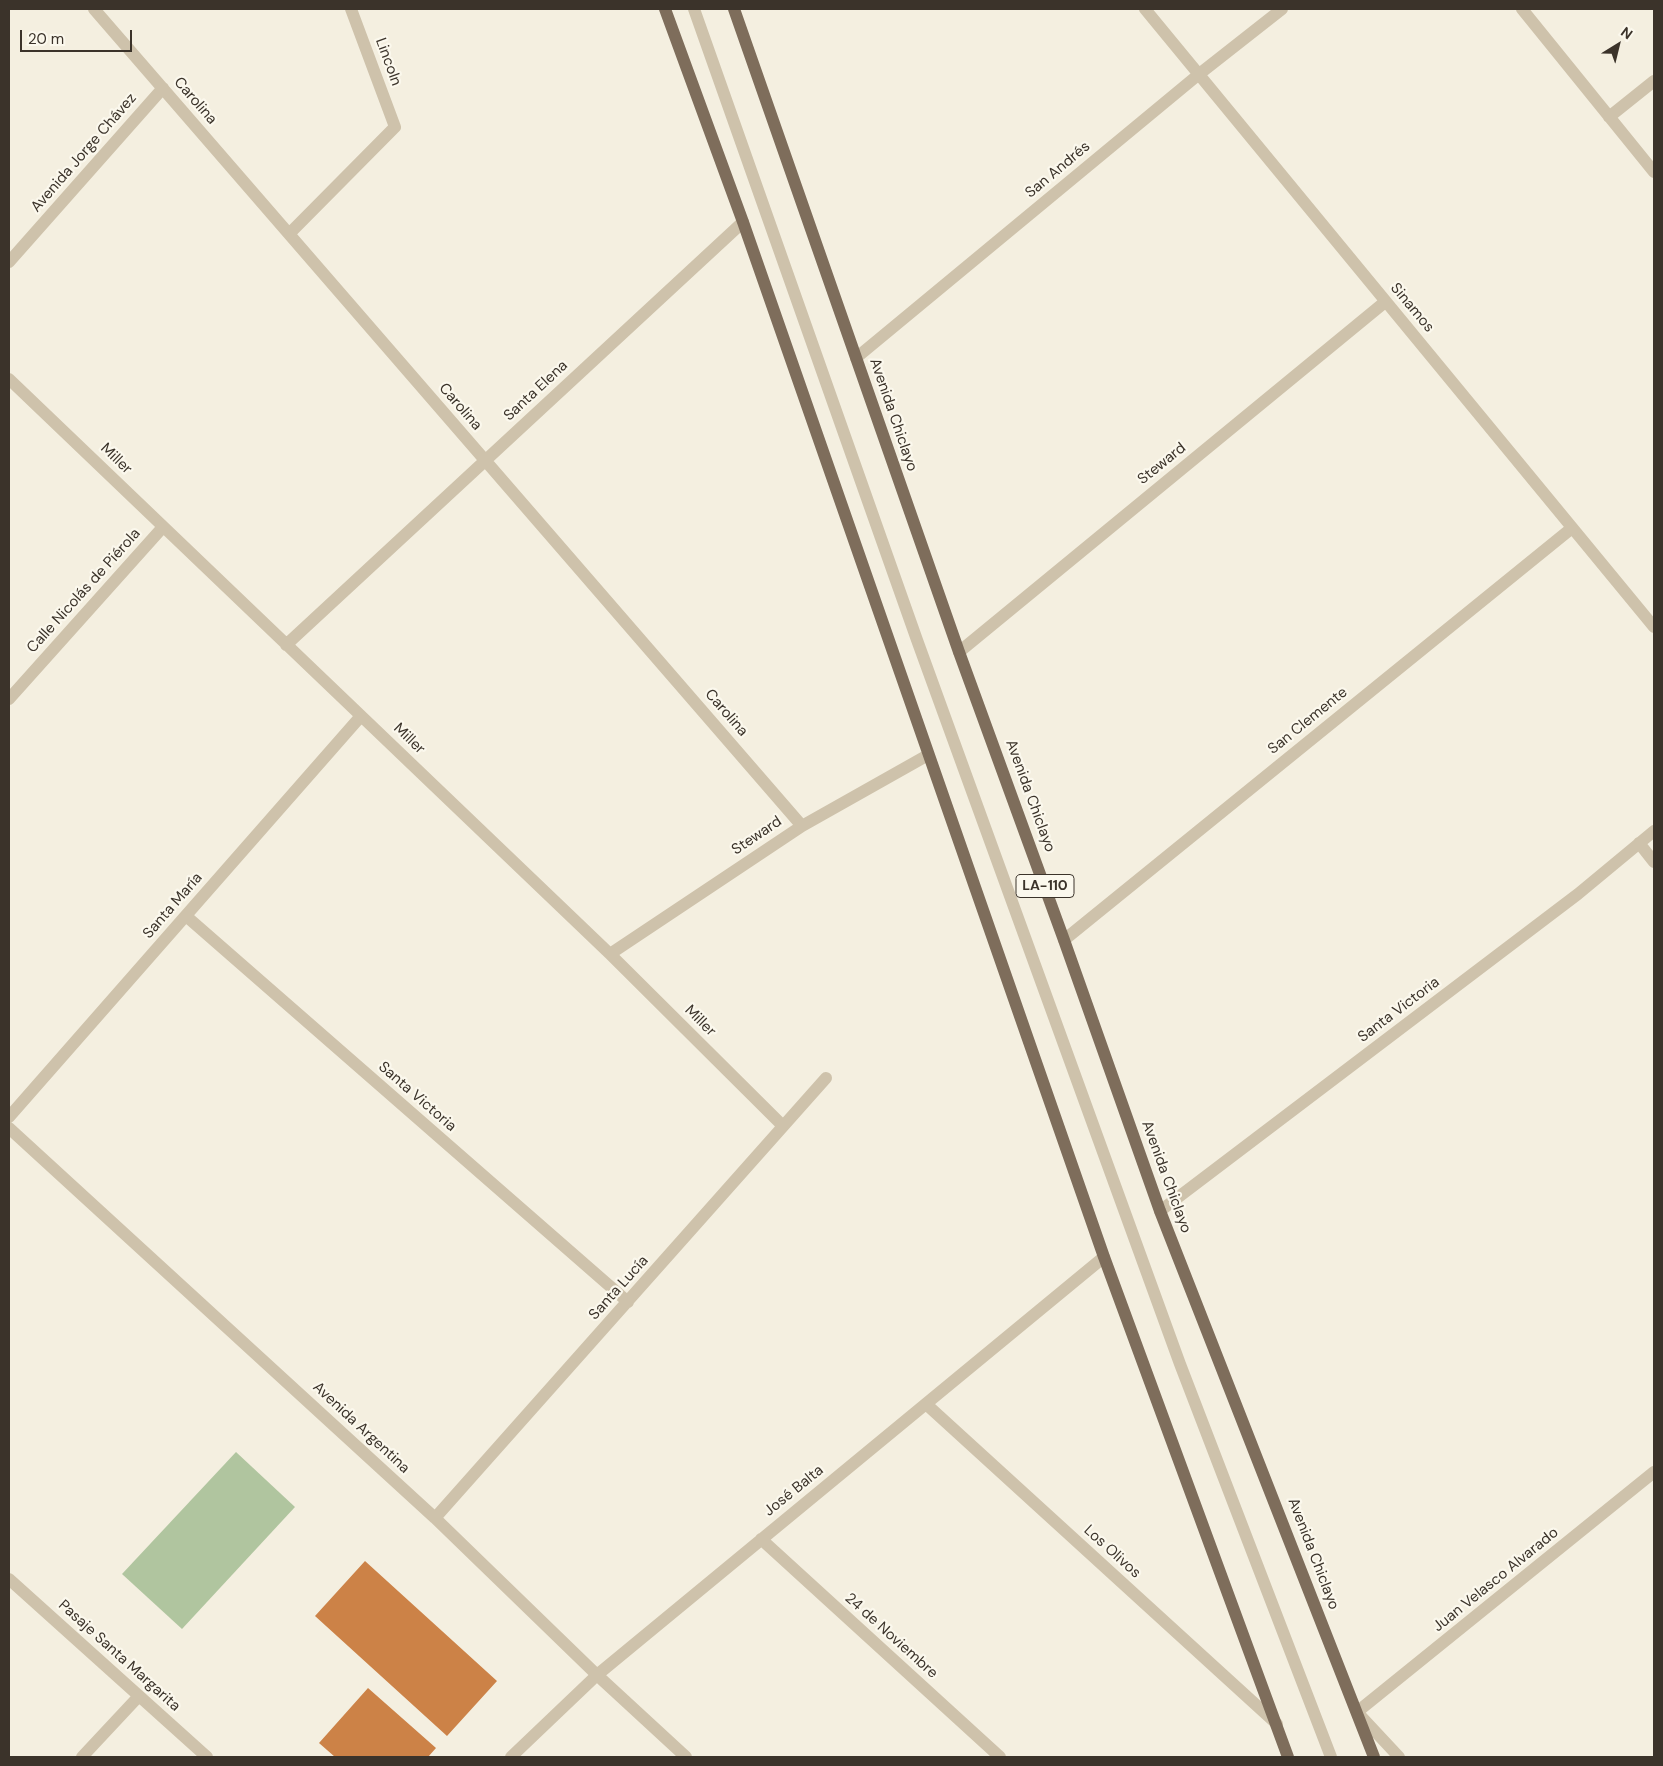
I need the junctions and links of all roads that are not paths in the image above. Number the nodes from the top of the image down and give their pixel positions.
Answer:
1 (94, 9) edge
2 (351, 9) edge
3 (664, 9) edge
4 (694, 9) edge
5 (734, 9) edge
6 (1145, 9) edge
7 (1282, 9) edge
8 (1522, 9) edge
9 (1198, 75) junction
10 (1654, 81) edge
11 (163, 88) junction
12 (1609, 117) junction
13 (1654, 172) edge
14 (742, 222) junction
15 (289, 234) junction
16 (9, 262) edge
17 (1385, 302) junction
18 (856, 358) junction
19 (9, 379) edge
20 (485, 460) junction
21 (163, 527) junction
22 (1572, 528) junction
23 (1654, 627) edge
24 (286, 645) junction
25 (959, 652) junction
26 (9, 699) edge
27 (361, 716) junction
28 (928, 755) junction
29 (802, 826) junction
30 (1654, 831) edge
31 (1639, 844) junction
32 (1654, 862) edge
33 (186, 916) junction
34 (1064, 940) junction
35 (610, 954) junction
36 (826, 1078) dead end
37 (9, 1118) edge
38 (783, 1126) junction
39 (9, 1128) edge
40 (1160, 1211) junction
41 (1104, 1257) junction
42 (628, 1302) junction
43 (926, 1404) junction
44 (1654, 1472) edge
45 (435, 1518) junction
46 (761, 1539) junction
47 (9, 1579) edge
48 (597, 1674) junction
49 (139, 1696) junction
50 (1357, 1712) junction
51 (1277, 1724) junction
52 (82, 1757) edge
53 (207, 1757) edge
54 (511, 1757) edge
55 (686, 1757) edge
56 (1000, 1757) edge
57 (1288, 1757) edge
58 (1331, 1757) edge
59 (1374, 1757) edge
60 (1399, 1757) edge

1 - 11 street, Carolina
2 - 15 street, Lincoln
3 - 14 main road
4 - 58 street
5 - 18 main road, Avenida Chiclayo / LA-110
6 - 9 street, Sinamos
7 - 9 street, San Andrés
8 - 12 street
9 - 17 street, Sinamos
9 - 18 street, San Andrés
10 - 12 street
11 - 15 street, Carolina
11 - 16 street, Avenida Jorge Chávez
12 - 13 street
14 - 20 street, Santa Elena
14 - 28 main road
15 - 20 street, Carolina
17 - 22 street, Sinamos
17 - 25 street, Steward
18 - 25 main road, Avenida Chiclayo / LA-110
19 - 21 street, Miller
20 - 24 street, Santa Elena
20 - 29 street, Carolina
21 - 24 street, Miller
21 - 26 street, Calle Nicolás de Piérola
22 - 23 street, Sinamos
22 - 34 street, San Clemente
24 - 27 street, Miller
25 - 34 main road, Avenida Chiclayo / LA-110
27 - 33 street, Santa María
27 - 35 street, Miller
28 - 29 street, Steward
28 - 41 main road
29 - 35 street, Steward
30 - 31 street, Santa Victoria
31 - 32 street
31 - 40 street, Santa Victoria
33 - 37 street, Santa María
33 - 42 street, Santa Victoria
34 - 40 main road, Avenida Chiclayo / LA-110
35 - 38 street, Miller
36 - 38 street, Santa Lucía
38 - 42 street, Santa Lucía
39 - 45 street, Avenida Argentina
40 - 50 main road, Avenida Chiclayo / LA-110
41 - 43 street, José Balta
41 - 51 main road
42 - 45 street, Santa Lucía
43 - 46 street, José Balta
43 - 51 street, Los Olivos
44 - 50 street, Juan Velasco Alvarado
45 - 48 street, Avenida Argentina
46 - 48 street, José Balta
46 - 56 street, 24 de Noviembre
47 - 49 street, Pasaje Santa Margarita
48 - 54 street, José Balta
48 - 55 street, Avenida Argentina
49 - 52 street
49 - 53 street, Pasaje Santa Margarita
50 - 59 main road, Avenida Chiclayo / LA-110
50 - 60 street
51 - 57 main road

